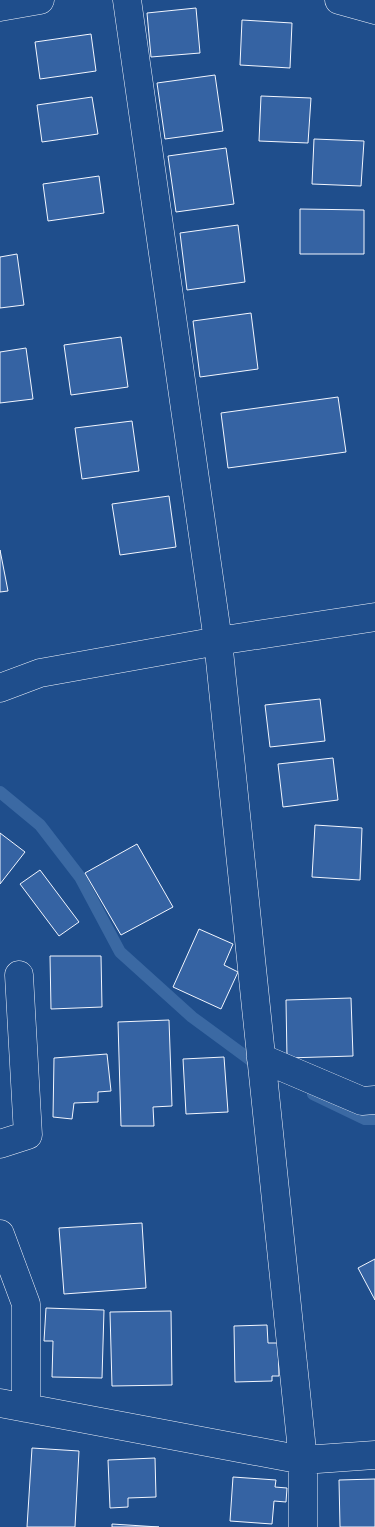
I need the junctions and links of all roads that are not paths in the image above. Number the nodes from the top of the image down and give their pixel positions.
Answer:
1 (40, 0) edge
2 (127, 0) edge
3 (339, 0) edge
4 (0, 7) edge
5 (375, 10) edge
6 (375, 617) edge
7 (218, 641) junction
8 (0, 688) edge
9 (19, 975) dead end
10 (261, 1058) junction
11 (375, 1100) edge
12 (0, 1144) edge
13 (0, 1234) edge
14 (13, 1406) edge
15 (375, 1455) edge
16 (303, 1460) junction
17 (303, 1527) edge

1 - 4 street
2 - 7 street
3 - 5 street
6 - 7 street
7 - 8 street
7 - 10 street
9 - 12 street
10 - 11 street
10 - 16 street
13 - 14 street
14 - 16 street
15 - 16 street
16 - 17 street

